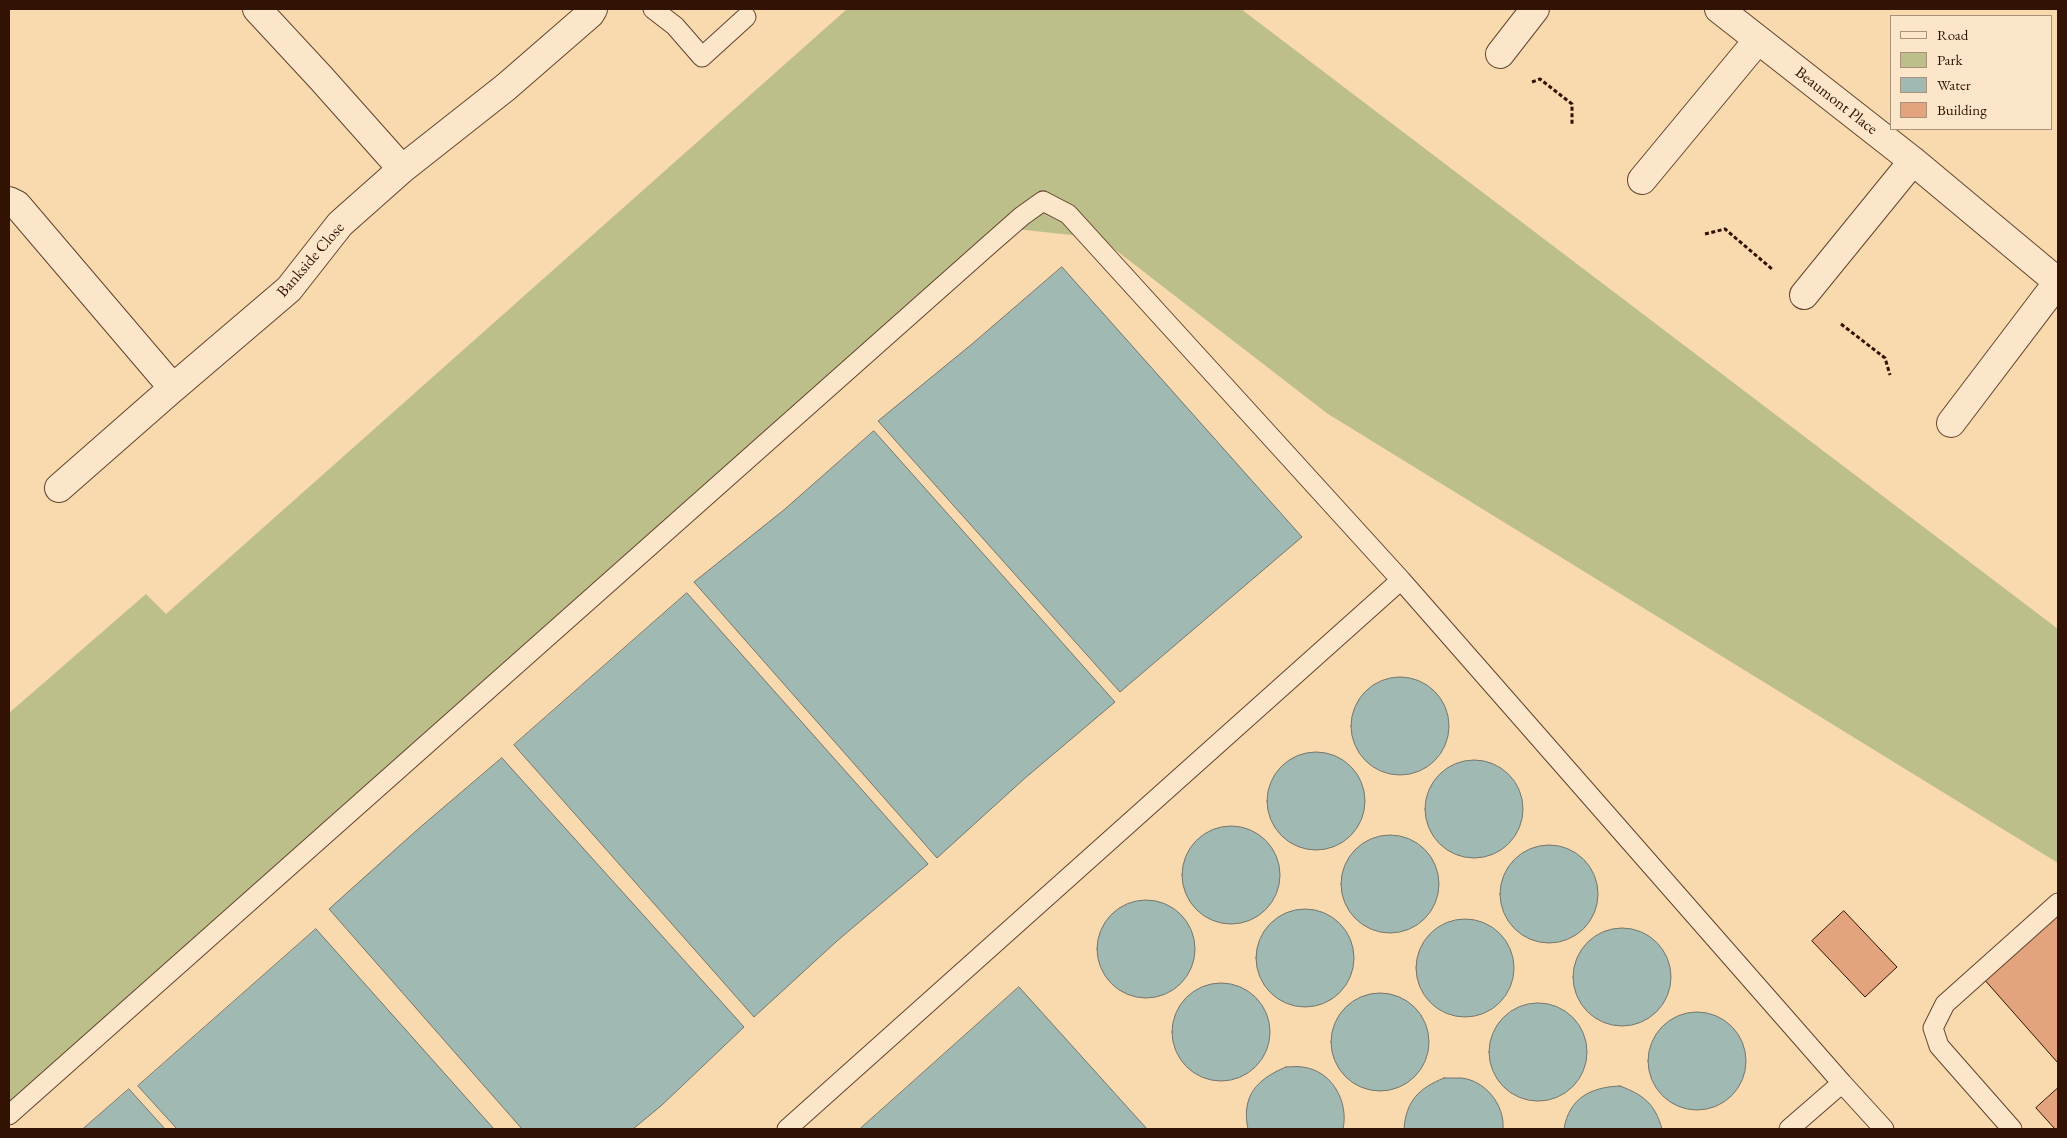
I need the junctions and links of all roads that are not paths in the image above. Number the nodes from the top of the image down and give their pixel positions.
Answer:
1 (256, 9) edge
2 (593, 9) edge
3 (653, 9) edge
4 (1535, 9) edge
5 (1719, 9) edge
6 (746, 17) dead end
7 (1758, 40) junction
8 (1500, 54) dead end
9 (1913, 161) junction
10 (402, 169) junction
11 (1642, 180) dead end
12 (9, 201) edge
13 (2058, 282) edge
14 (1804, 295) dead end
15 (174, 388) junction
16 (1951, 423) dead end
17 (59, 488) dead end
18 (1401, 580) junction
19 (2058, 903) edge
20 (1842, 1083) junction
21 (9, 1115) edge
22 (787, 1129) edge
23 (1788, 1129) edge
24 (1884, 1129) edge
25 (2012, 1129) edge

1 - 10 street
2 - 10 street, Bankside Close
3 - 6 lane
4 - 8 street
5 - 7 street, Beaumont Place
7 - 9 street, Beaumont Place
7 - 11 street
9 - 13 street, Beaumont Place
9 - 14 street
10 - 15 street, Bankside Close
12 - 15 street
13 - 16 street, Beaumont Place
15 - 17 street, Bankside Close
18 - 20 lane
18 - 21 lane
18 - 22 lane
19 - 25 lane
20 - 23 lane
20 - 24 lane

